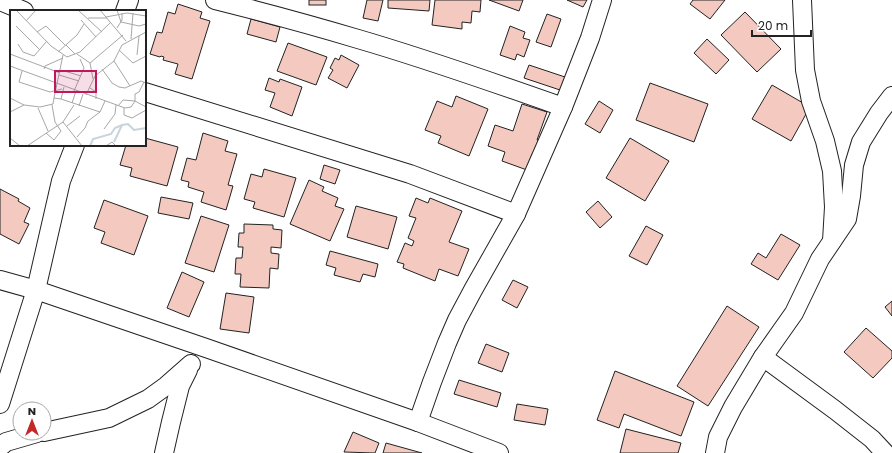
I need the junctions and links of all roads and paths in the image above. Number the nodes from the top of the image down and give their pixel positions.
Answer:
1 (129, 0) edge
2 (215, 0) edge
3 (602, 0) edge
4 (802, 0) edge
5 (0, 1) edge
6 (22, 10) edge
7 (125, 10) edge
8 (146, 92) edge
9 (892, 96) edge
10 (563, 108) junction
11 (75, 146) edge
12 (516, 214) junction
13 (832, 242) junction
14 (0, 280) edge
15 (36, 290) junction
16 (206, 348) junction
17 (763, 357) junction
18 (191, 364) junction
19 (0, 404) edge
20 (418, 422) junction
21 (52, 430) edge
22 (12, 440) edge
23 (460, 446) edge
24 (0, 447) edge
25 (164, 453) edge
26 (499, 453) edge
27 (715, 453) edge
28 (885, 453) edge

1 - 7 street
2 - 10 street
3 - 10 street
4 - 13 street
5 - 6 street
8 - 12 street
9 - 13 street
10 - 12 street
11 - 15 street
12 - 20 street
13 - 17 street
14 - 15 street
15 - 16 street
15 - 19 street
16 - 18 street
16 - 20 street
17 - 27 street
17 - 28 street
18 - 21 street
18 - 25 street
20 - 23 street
22 - 24 street
23 - 26 street

